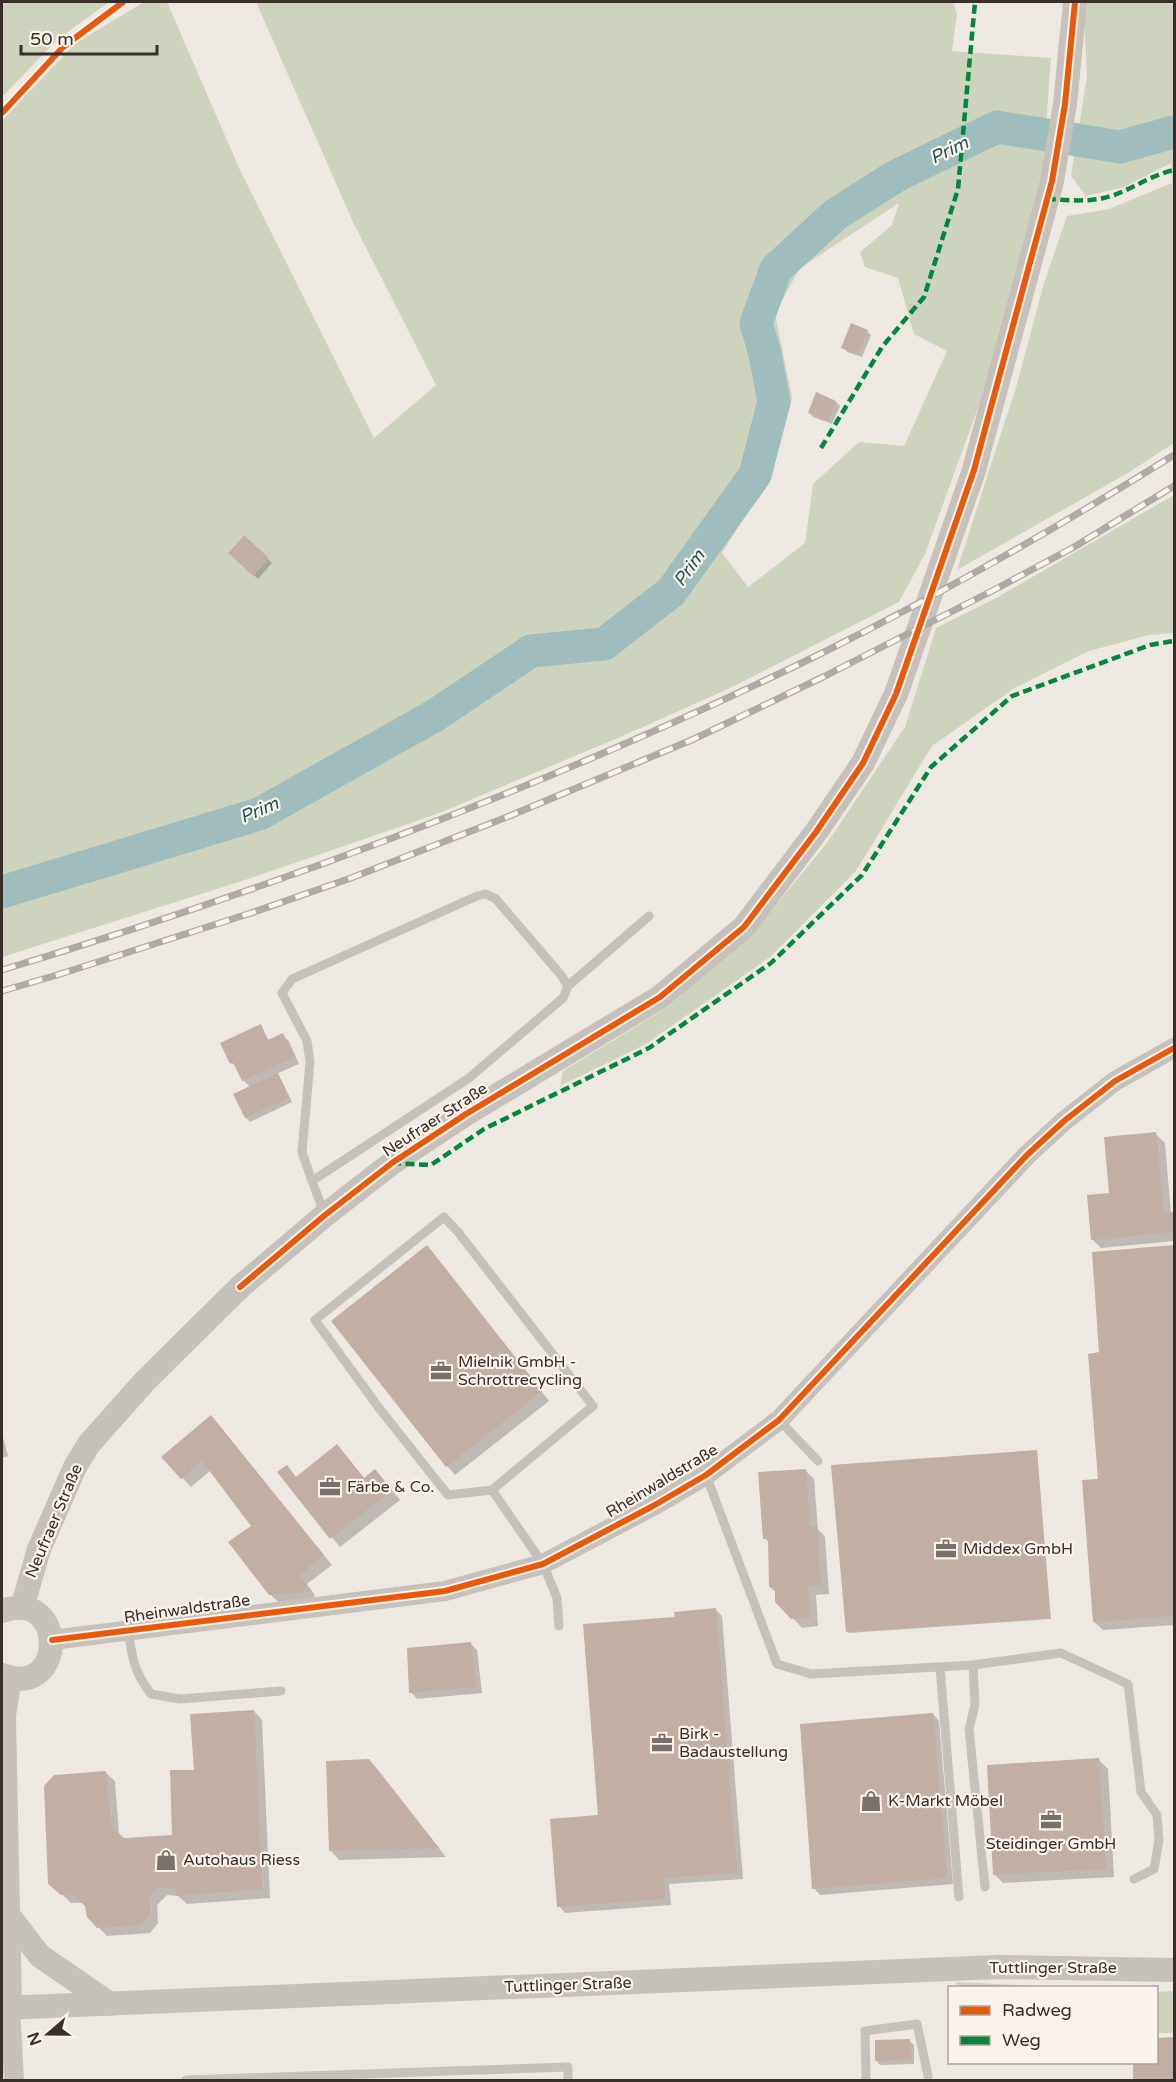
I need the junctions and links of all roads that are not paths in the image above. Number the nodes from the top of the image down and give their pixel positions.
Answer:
1 (1075, 2) edge
2 (649, 916) dead end
3 (568, 986) junction
4 (1174, 1048) edge
5 (312, 1181) junction
6 (325, 1215) junction
7 (779, 1420) junction
8 (818, 1461) dead end
9 (706, 1475) junction
10 (492, 1490) junction
11 (543, 1564) junction
12 (12, 1610) edge
13 (559, 1626) dead end
14 (128, 1630) junction
15 (52, 1640) junction
16 (973, 1665) junction
17 (940, 1667) junction
18 (6, 1676) edge
19 (281, 1691) dead end
20 (1134, 1879) dead end
21 (985, 1887) dead end
22 (959, 1898) dead end
23 (7, 1913) junction
24 (1174, 1952) edge
25 (1134, 1969) junction
26 (1174, 1970) edge
27 (110, 2004) junction
28 (6, 2008) edge
29 (462, 2075) edge
30 (928, 2076) dead end
31 (376, 2077) edge
32 (14, 2080) edge
33 (186, 2080) edge
34 (568, 2080) edge
35 (866, 2080) edge

1 - 6 street, Neufraer Straße
2 - 3 lane
3 - 5 lane
3 - 5 lane
4 - 7 street, Rheinwaldstraße
5 - 6 lane
6 - 12 street, Neufraer Straße
7 - 8 lane
7 - 9 street, Rheinwaldstraße
9 - 11 street, Rheinwaldstraße
9 - 17 lane
10 - 10 lane
10 - 11 lane
11 - 13 lane
11 - 14 street, Rheinwaldstraße
12 - 15 street
14 - 15 street, Rheinwaldstraße
14 - 19 lane
15 - 18 street
16 - 17 lane
16 - 20 lane
16 - 21 lane
17 - 22 lane
18 - 23 street
23 - 27 street
23 - 28 street
24 - 25 street, Tuttlinger Straße
25 - 26 street, Tuttlinger Straße
25 - 27 street, Tuttlinger Straße
27 - 28 street, Tuttlinger Straße
28 - 32 street
29 - 31 lane
29 - 34 lane
30 - 35 lane
31 - 33 lane

